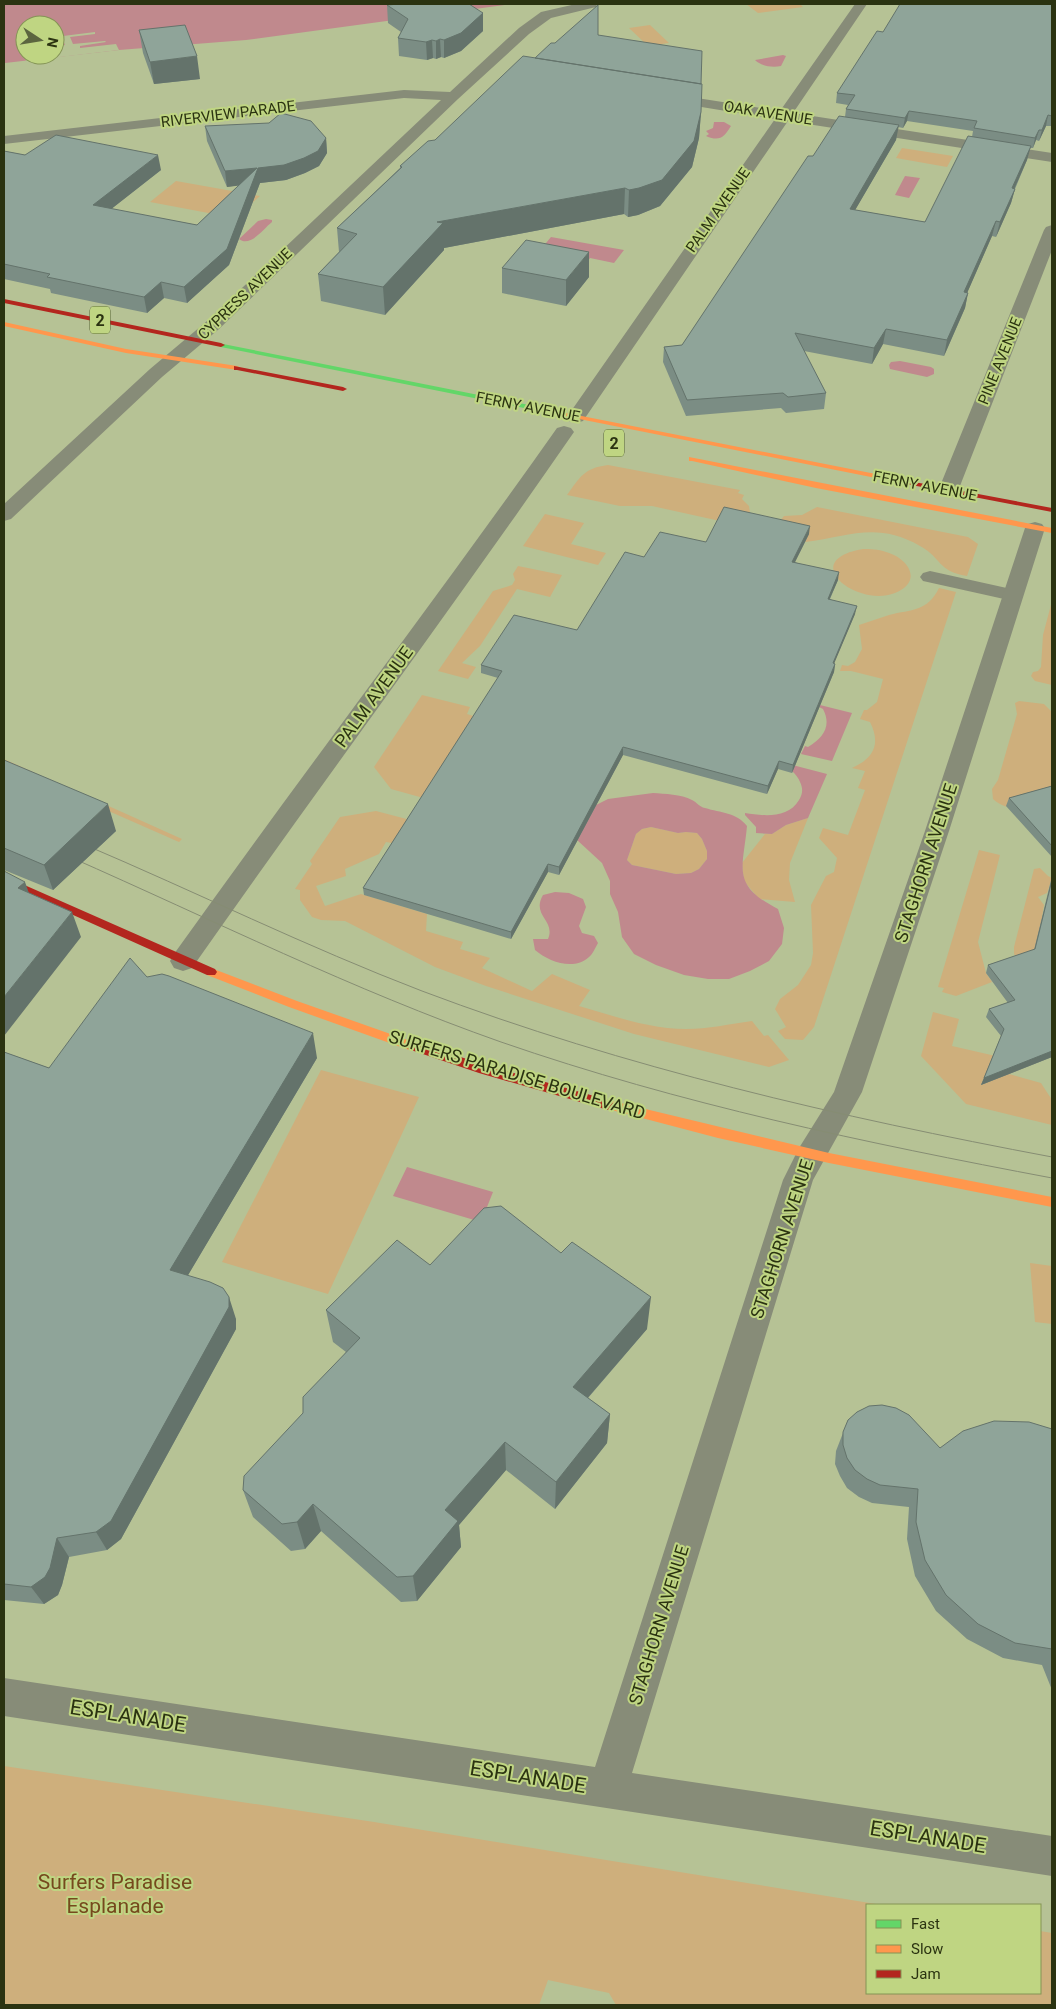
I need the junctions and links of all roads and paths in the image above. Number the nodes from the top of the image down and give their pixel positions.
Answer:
1 (591, 4) edge
2 (861, 4) edge
3 (483, 69) junction
4 (504, 72) edge
5 (647, 94) edge
6 (453, 96) junction
7 (784, 116) junction
8 (4, 140) edge
9 (1052, 158) edge
10 (1052, 230) edge
11 (4, 301) edge
12 (4, 324) edge
13 (196, 340) junction
14 (174, 359) junction
15 (353, 391) dead end
16 (567, 428) junction
17 (680, 457) dead end
18 (948, 491) junction
19 (4, 515) edge
20 (1046, 523) edge
21 (930, 577) dead end
22 (1013, 595) junction
23 (4, 880) edge
24 (183, 961) junction
25 (810, 1155) junction
26 (1052, 1202) edge
27 (4, 1698) edge
28 (608, 1789) junction
29 (1052, 1856) edge

1 - 3 street, CYPRESS AVENUE
2 - 7 street, PALM AVENUE
3 - 4 street
3 - 6 street, CYPRESS AVENUE
5 - 7 street, OAK AVENUE
6 - 8 street, RIVERVIEW PARADE
6 - 13 street, CYPRESS AVENUE
7 - 9 street, OAK AVENUE
7 - 16 street, PALM AVENUE
10 - 18 street, PINE AVENUE
11 - 13 main road, FERNY AVENUE / 2
12 - 14 main road, 2
13 - 14 street, CYPRESS AVENUE
13 - 16 main road, FERNY AVENUE / 2
14 - 15 main road, 2
14 - 19 street, CYPRESS AVENUE
16 - 18 main road, FERNY AVENUE / 2
16 - 24 street, PALM AVENUE
17 - 20 main road, FERNY AVENUE
18 - 20 main road, FERNY AVENUE / 2
20 - 22 street, STAGHORN AVENUE
21 - 22 lane
22 - 25 street, STAGHORN AVENUE
23 - 24 main road, SURFERS PARADISE BOULEVARD
24 - 25 main road, SURFERS PARADISE BOULEVARD
25 - 26 main road, SURFERS PARADISE BOULEVARD
25 - 28 street, STAGHORN AVENUE
27 - 28 street, ESPLANADE
28 - 29 street, ESPLANADE

